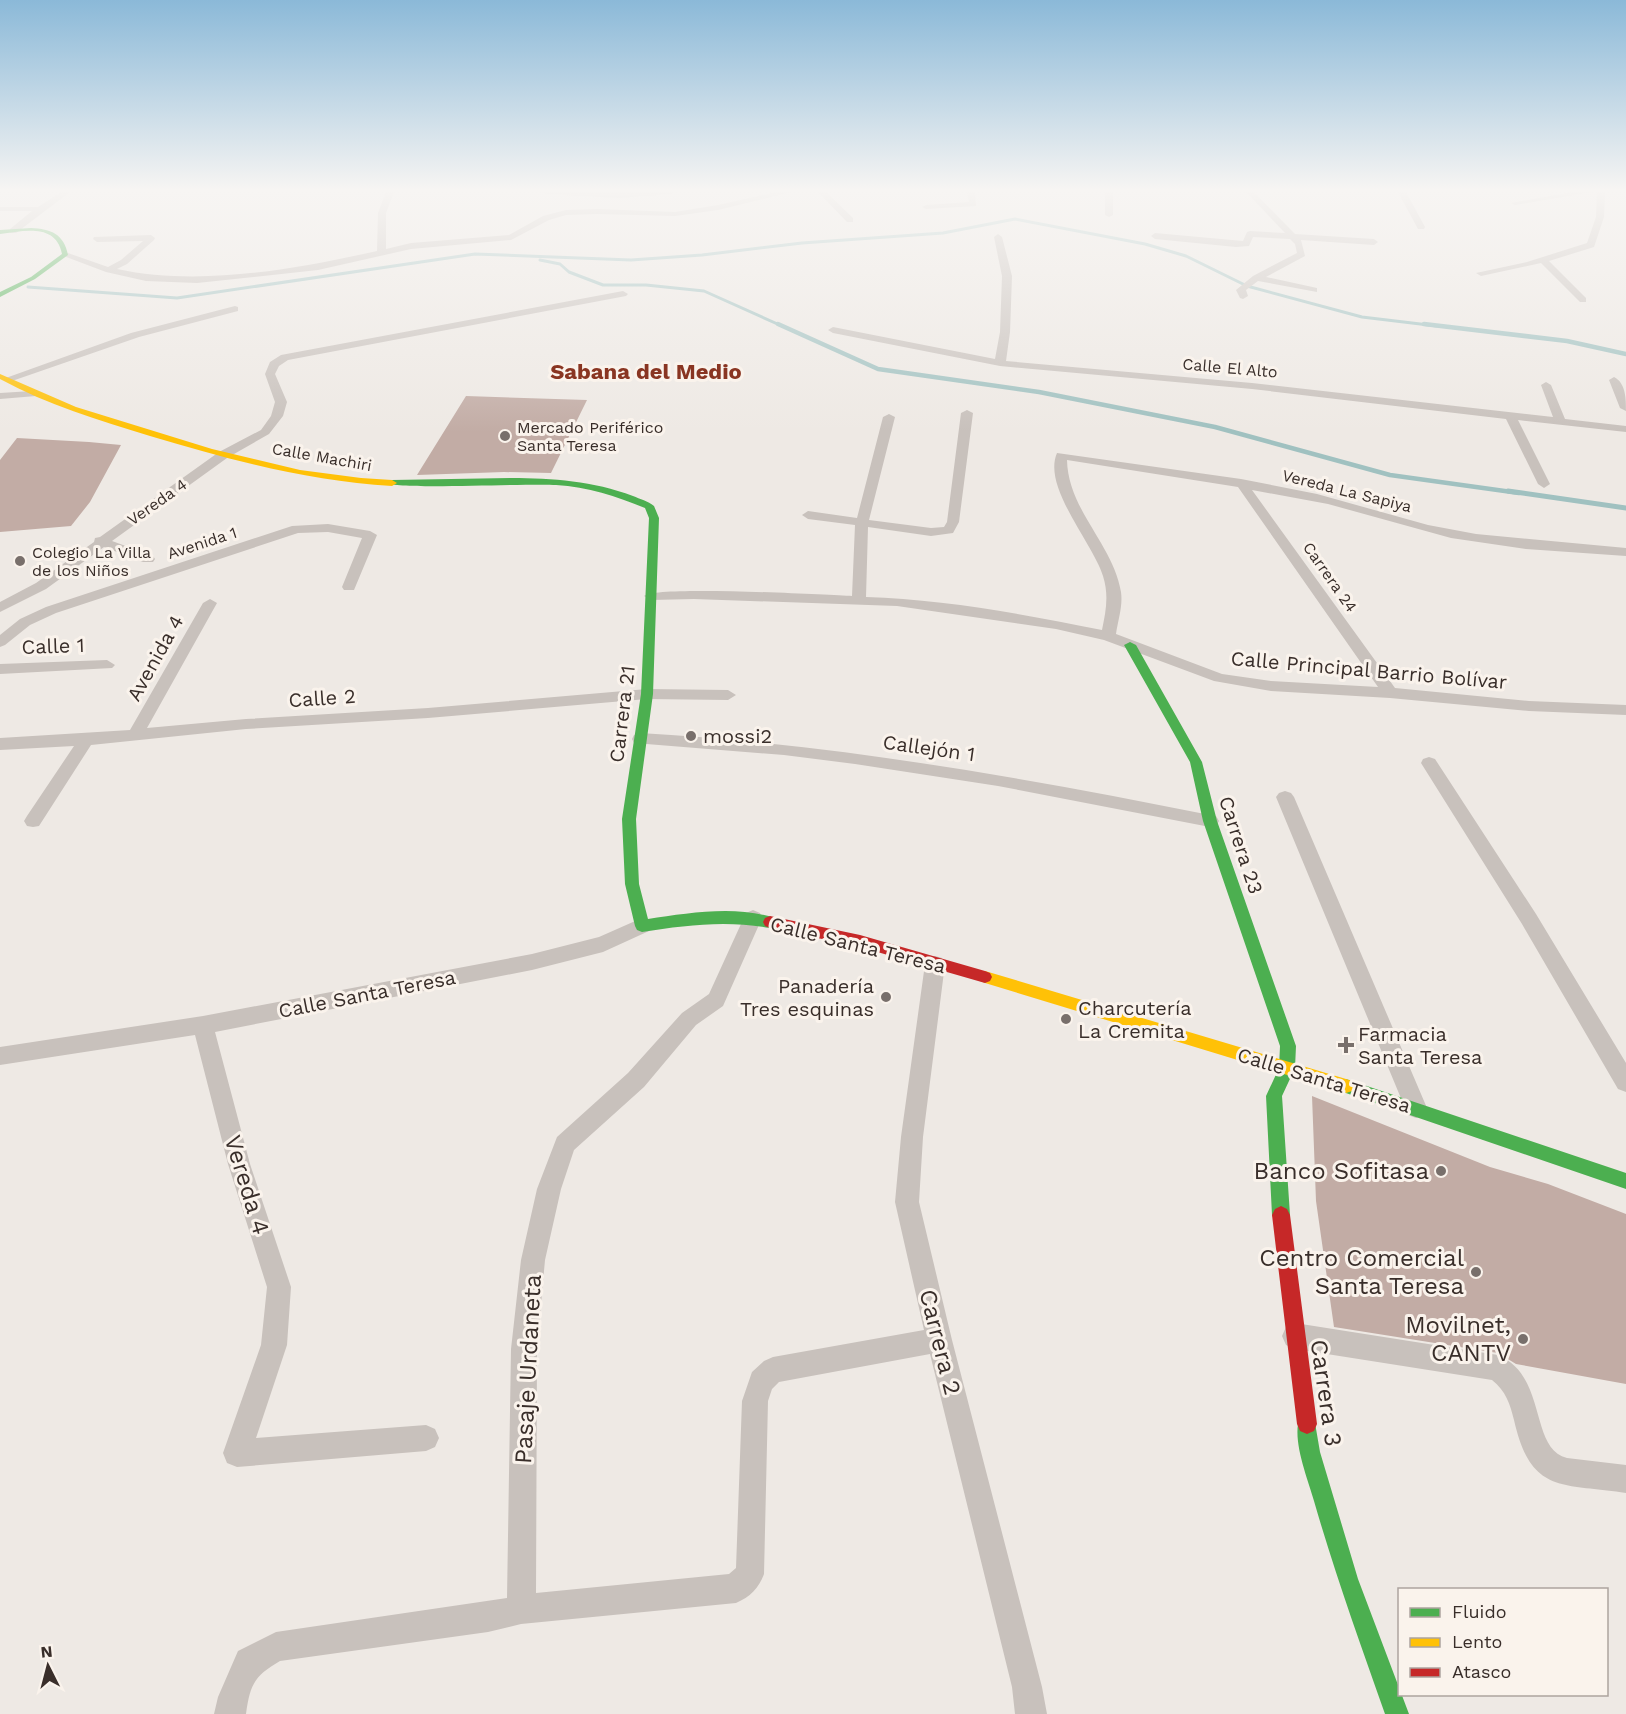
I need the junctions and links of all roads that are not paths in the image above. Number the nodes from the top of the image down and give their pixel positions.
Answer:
1 (41, 272) edge
2 (118, 272) edge
3 (272, 272) edge
4 (1006, 272) edge
5 (1272, 272) edge
6 (1485, 272) edge
7 (1555, 272) edge
8 (1480, 273) dead end
9 (1314, 290) dead end
10 (623, 294) dead end
11 (0, 295) edge
12 (1583, 300) dead end
13 (235, 309) dead end
14 (833, 330) dead end
15 (1000, 363) junction
16 (4, 377) edge
17 (1614, 381) dead end
18 (1546, 385) dead end
19 (32, 394) junction
20 (0, 396) edge
21 (1626, 408) edge
22 (967, 413) dead end
23 (1510, 415) junction
24 (889, 417) dead end
25 (1561, 422) junction
26 (1626, 429) edge
27 (223, 455) junction
28 (1241, 483) junction
29 (1544, 484) dead end
30 (649, 506) joint
31 (808, 515) dead end
32 (862, 523) junction
33 (100, 541) junction
34 (1626, 552) edge
35 (148, 559) dead end
36 (349, 587) dead end
37 (651, 596) junction
38 (859, 600) junction
39 (210, 603) dead end
40 (0, 608) edge
41 (1108, 636) junction
42 (0, 642) edge
43 (1130, 645) junction
44 (107, 665) dead end
45 (0, 669) edge
46 (1390, 693) junction
47 (647, 694) junction
48 (728, 695) dead end
49 (1626, 710) edge
50 (136, 734) junction
51 (640, 739) junction
52 (86, 740) junction
53 (0, 744) edge
54 (1429, 763) dead end
55 (1285, 797) dead end
56 (33, 821) dead end
57 (1210, 821) junction
58 (753, 918) junction
59 (642, 926) junction
60 (935, 964) junction
61 (203, 1025) junction
62 (0, 1056) edge
63 (1287, 1068) junction
64 (1626, 1082) edge
65 (1416, 1108) junction
66 (1626, 1181) edge
67 (1295, 1336) junction
68 (939, 1340) junction
69 (426, 1438) dead end
70 (1626, 1479) edge
71 (521, 1609) junction
72 (230, 1714) edge
73 (1031, 1714) edge
74 (1398, 1714) edge

1 - 11 street
2 - 3 street
4 - 15 street
5 - 9 street
6 - 8 street
7 - 12 street
10 - 27 street, Vereda 4
13 - 16 street
14 - 15 street, Calle El Alto
15 - 23 street, Calle El Alto
16 - 19 street, Calle Machiri
17 - 21 street
18 - 25 street
19 - 20 street
19 - 27 street, Calle Machiri
22 - 32 street
23 - 25 street, Calle El Alto
23 - 29 street
24 - 32 street
25 - 26 street, Calle El Alto
27 - 30 street, Calle Machiri
27 - 33 street, Vereda 4
28 - 34 street, Vereda La Sapiya
28 - 41 street, Vereda La Sapiya
28 - 46 street, Carrera 24
30 - 37 street, Carrera 21
31 - 32 street
32 - 38 street
33 - 35 street
33 - 40 street, Vereda 4
36 - 42 street, Avenida 1
37 - 38 street, Calle Principal Barrio Bolívar
37 - 47 street, Carrera 21
38 - 41 street, Calle Principal Barrio Bolívar
39 - 50 street, Avenida 4
41 - 43 street, Calle Principal Barrio Bolívar
43 - 46 street, Calle Principal Barrio Bolívar
43 - 57 street, Carrera 23
44 - 45 street, Calle 1
46 - 49 street, Calle Principal Barrio Bolívar
47 - 48 street, Calle 2
47 - 50 street, Calle 2
47 - 51 street, Carrera 21
50 - 52 street, Calle 2
51 - 57 street, Callejón 1
51 - 59 street, Carrera 21
52 - 53 street, Calle 2
52 - 56 street
54 - 64 street
55 - 65 street
57 - 63 street, Carrera 23
58 - 59 street, Calle Santa Teresa
58 - 60 street, Calle Santa Teresa
58 - 71 street, Pasaje Urdaneta
59 - 61 street, Calle Santa Teresa
60 - 63 street, Calle Santa Teresa
60 - 68 street, Carrera 2
61 - 62 street, Calle Santa Teresa
61 - 69 street, Vereda 4
63 - 65 street, Calle Santa Teresa
63 - 67 street, Carrera 3
65 - 66 street, Calle Santa Teresa
67 - 70 street
67 - 74 street, Carrera 3
68 - 71 street
68 - 73 street, Carrera 2
71 - 72 street

